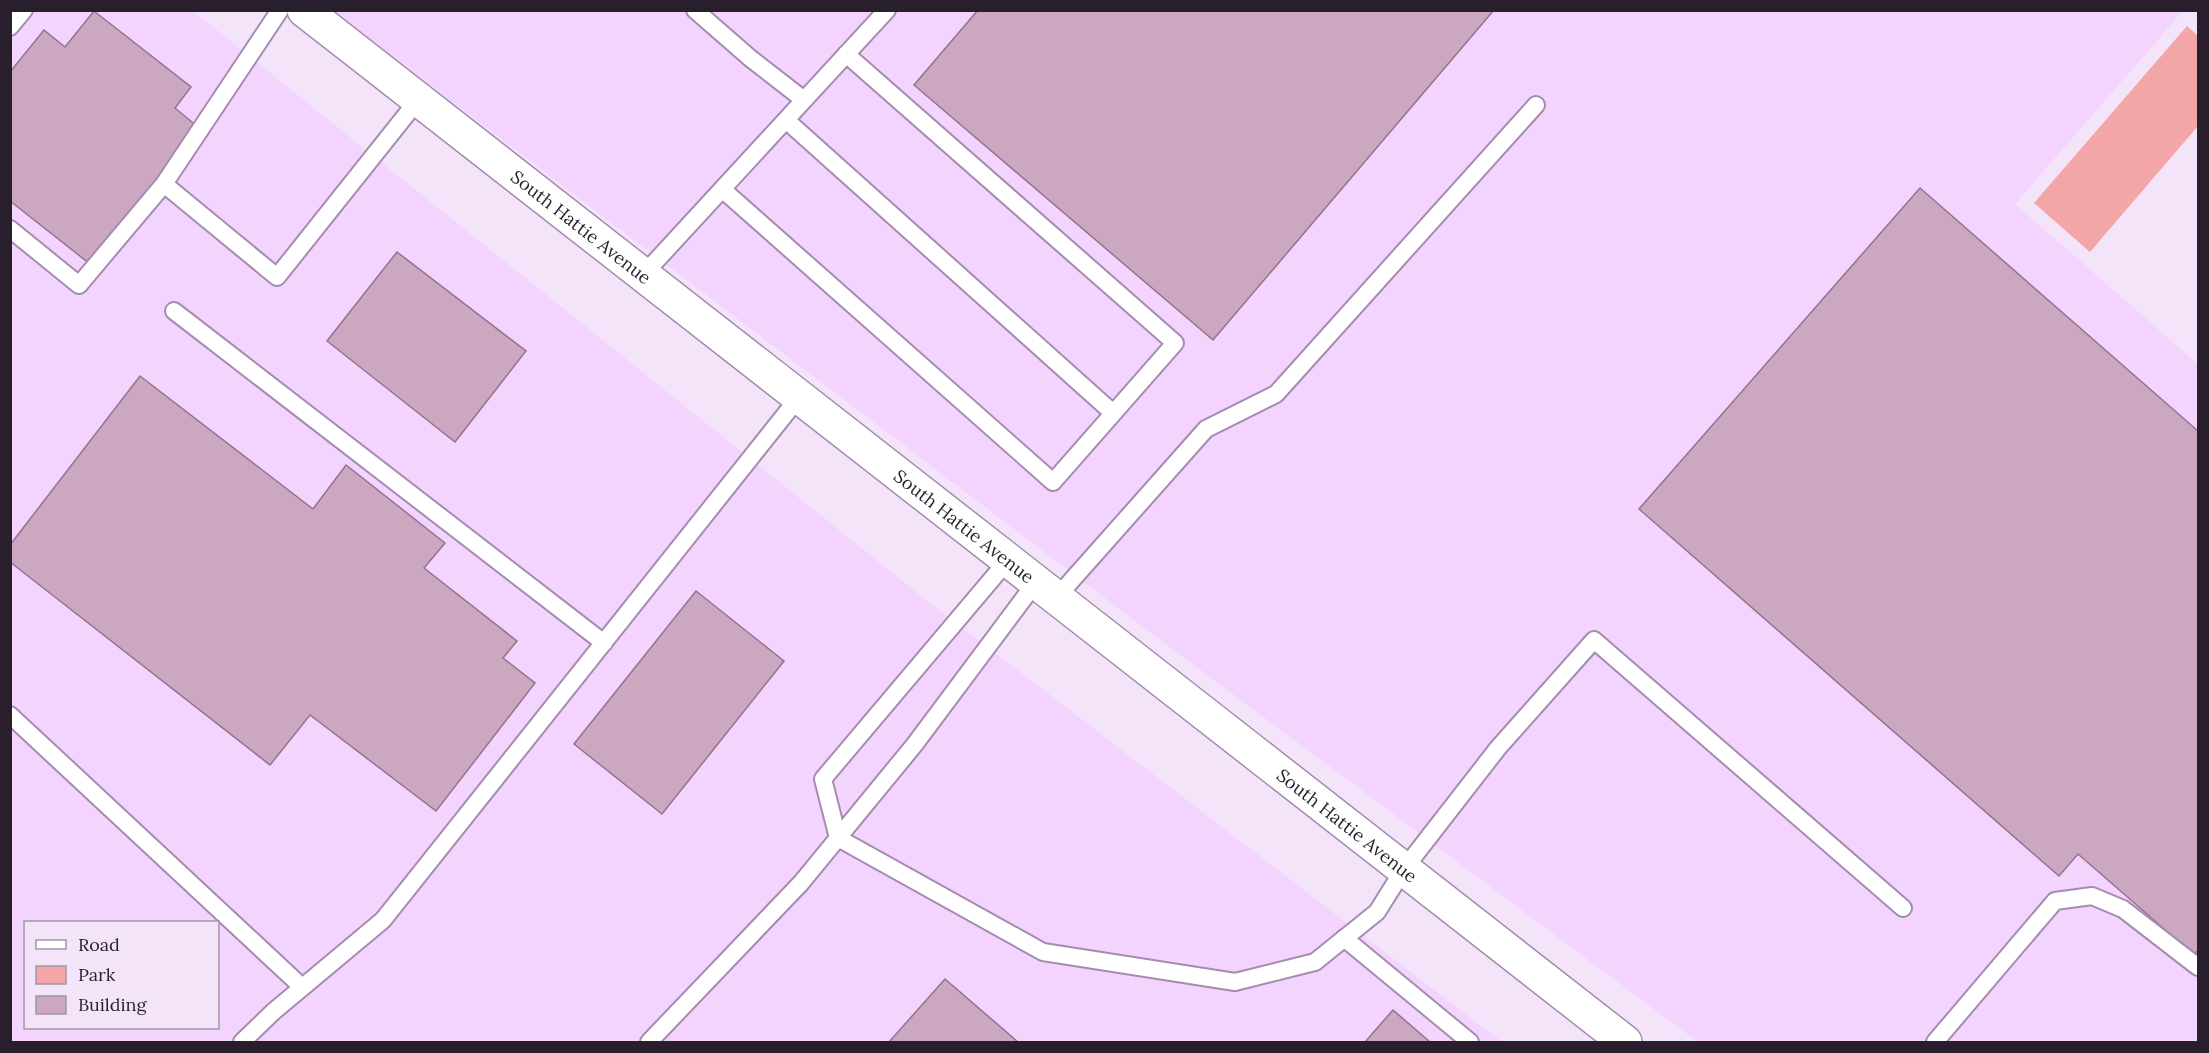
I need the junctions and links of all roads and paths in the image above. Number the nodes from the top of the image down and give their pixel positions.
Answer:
1 (24, 10) edge
2 (280, 10) edge
3 (304, 10) edge
4 (695, 10) edge
5 (887, 10) edge
6 (10, 27) edge
7 (846, 54) junction
8 (418, 100) junction
9 (804, 100) junction
10 (1536, 105) dead end
11 (786, 120) junction
12 (164, 184) junction
13 (722, 189) junction
14 (10, 229) edge
15 (643, 275) junction
16 (174, 311) dead end
17 (799, 397) junction
18 (1113, 413) junction
19 (1008, 560) junction
20 (1046, 590) junction
21 (604, 643) junction
22 (10, 715) edge
23 (838, 838) junction
24 (1404, 869) junction
25 (1903, 908) dead end
26 (1344, 938) junction
27 (2199, 967) edge
28 (302, 987) junction
29 (242, 1042) edge
30 (650, 1042) edge
31 (1470, 1042) edge
32 (1625, 1042) edge
33 (1935, 1042) edge

1 - 6 lane
2 - 12 lane
3 - 8 street, South Hattie Avenue
4 - 9 lane
5 - 7 lane
7 - 9 lane
7 - 18 lane
8 - 12 lane
8 - 15 street, South Hattie Avenue
9 - 11 lane
10 - 20 lane
11 - 13 lane
11 - 18 lane
12 - 14 lane
13 - 15 lane
13 - 18 lane
15 - 17 street, South Hattie Avenue
16 - 21 lane
17 - 19 street, South Hattie Avenue
17 - 21 lane
19 - 20 street, South Hattie Avenue
19 - 23 lane
20 - 23 lane
20 - 24 street, South Hattie Avenue
21 - 28 lane
22 - 28 lane
23 - 26 lane
23 - 30 lane
24 - 25 lane
24 - 26 lane
24 - 32 street, South Hattie Avenue
26 - 31 lane
27 - 33 lane
28 - 29 lane

